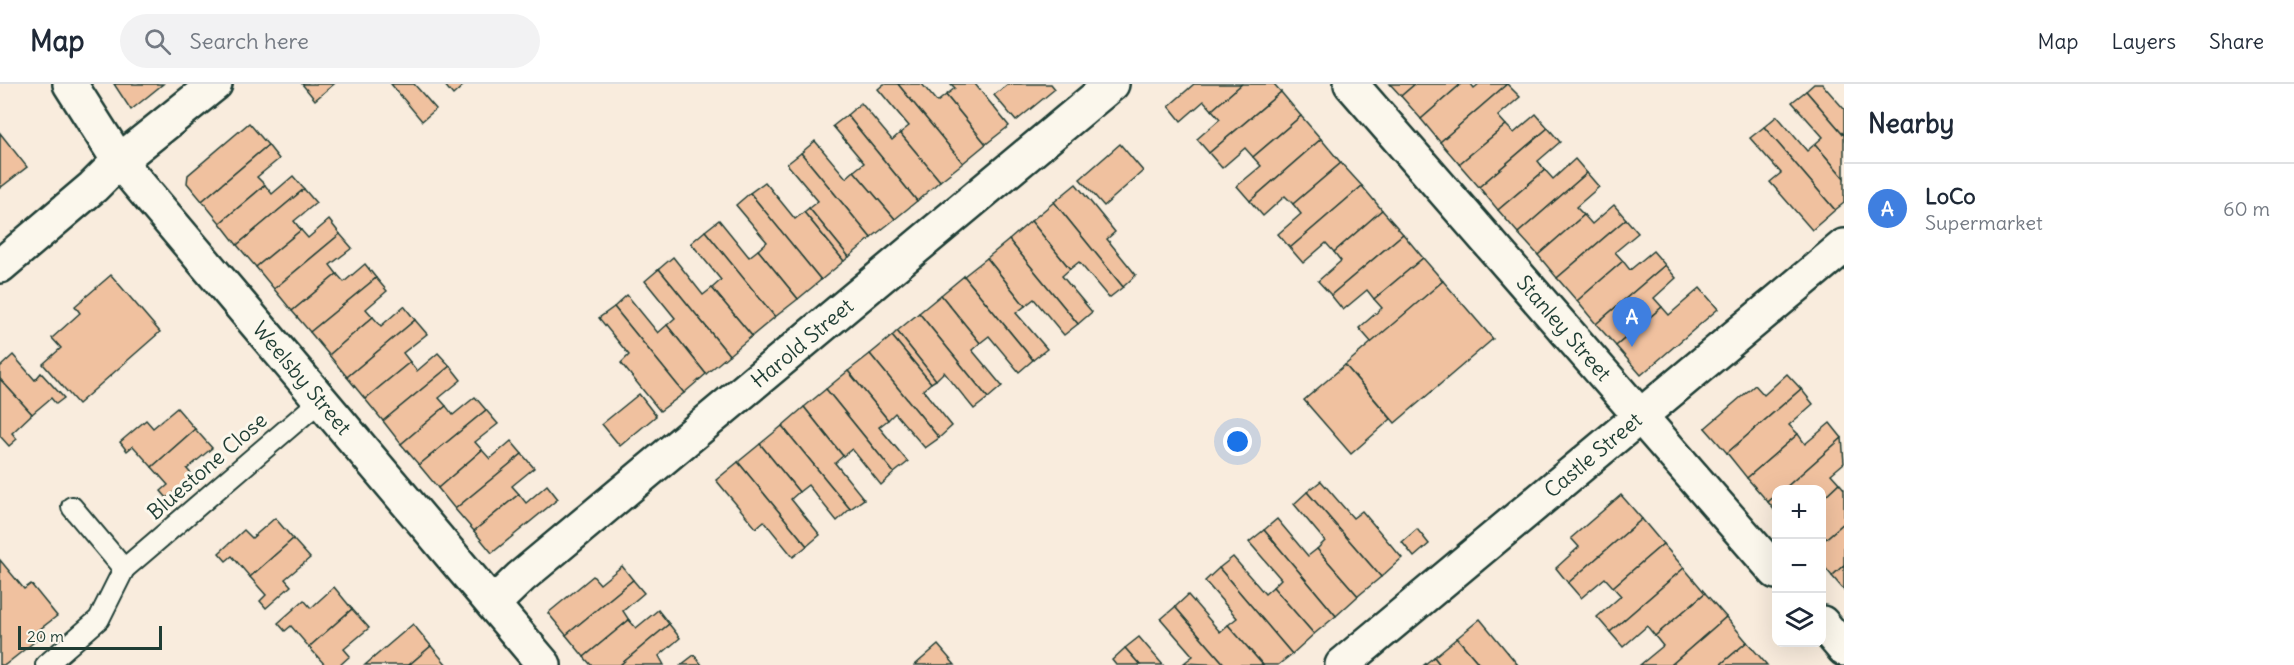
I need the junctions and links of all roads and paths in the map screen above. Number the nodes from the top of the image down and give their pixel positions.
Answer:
1 (70, 84) edge
2 (215, 84) edge
3 (1112, 84) edge
4 (1351, 84) edge
5 (119, 161) junction
6 (1844, 246) edge
7 (0, 266) edge
8 (321, 400) junction
9 (1641, 415) junction
10 (72, 507) dead end
11 (1772, 567) edge
12 (124, 569) junction
13 (493, 604) junction
14 (1826, 629) edge
15 (1844, 649) edge
16 (46, 665) edge
17 (544, 665) edge
18 (1342, 665) edge

1 - 5 street, Weelsby Street
2 - 5 street
3 - 13 street, Harold Street
4 - 9 street, Stanley Street
5 - 7 street
5 - 8 street, Weelsby Street
6 - 9 street, Castle Street
8 - 12 lane, Bluestone Close
8 - 13 street, Weelsby Street
9 - 11 street, Stanley Street
9 - 18 street, Castle Street
10 - 12 lane
12 - 16 lane, Bluestone Close
13 - 17 street, Weelsby Street
14 - 15 street

